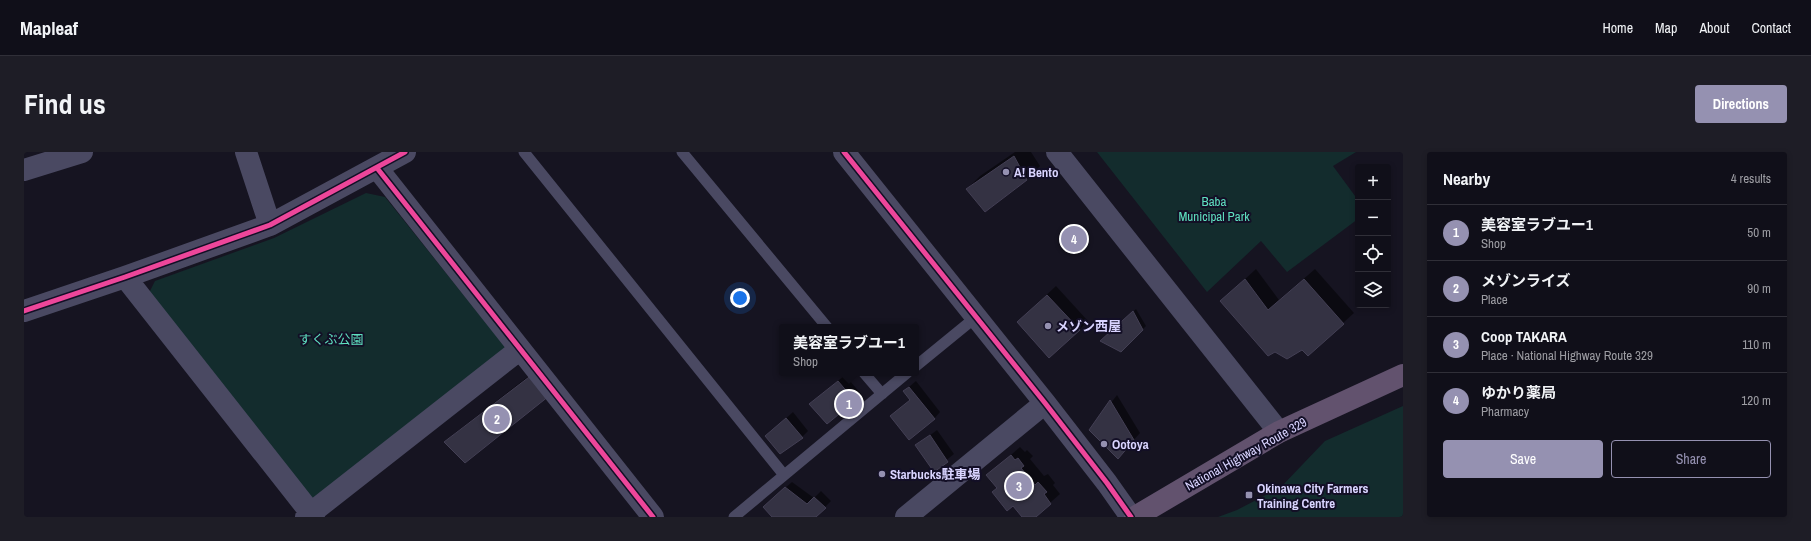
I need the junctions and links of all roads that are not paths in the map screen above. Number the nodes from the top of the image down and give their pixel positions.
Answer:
1 (82, 152) edge
2 (246, 152) edge
3 (405, 152) edge
4 (524, 152) edge
5 (682, 152) edge
6 (844, 152) edge
7 (1057, 152) edge
8 (377, 168) junction
9 (24, 170) edge
10 (270, 225) junction
11 (125, 277) junction
12 (24, 311) edge
13 (976, 317) junction
14 (824, 324) edge
15 (519, 350) junction
16 (919, 364) edge
17 (1403, 375) edge
18 (867, 376) edge
19 (904, 376) edge
20 (882, 394) junction
21 (1045, 403) junction
22 (1279, 432) junction
23 (784, 475) junction
24 (310, 516) edge
25 (653, 517) edge
26 (734, 517) edge
27 (906, 517) edge
28 (1131, 517) edge
29 (1135, 517) edge

1 - 9 street
2 - 10 street
3 - 8 street
4 - 23 lane
5 - 14 lane
6 - 13 street
7 - 22 street
8 - 10 street
8 - 15 street
10 - 11 street
11 - 12 street
11 - 24 street
13 - 16 lane
13 - 21 street
15 - 24 street
15 - 25 street
17 - 22 highway, National Highway Route 329
18 - 20 lane
19 - 20 lane
20 - 23 lane
21 - 27 street
21 - 28 street
22 - 29 highway, National Highway Route 329
23 - 26 lane

